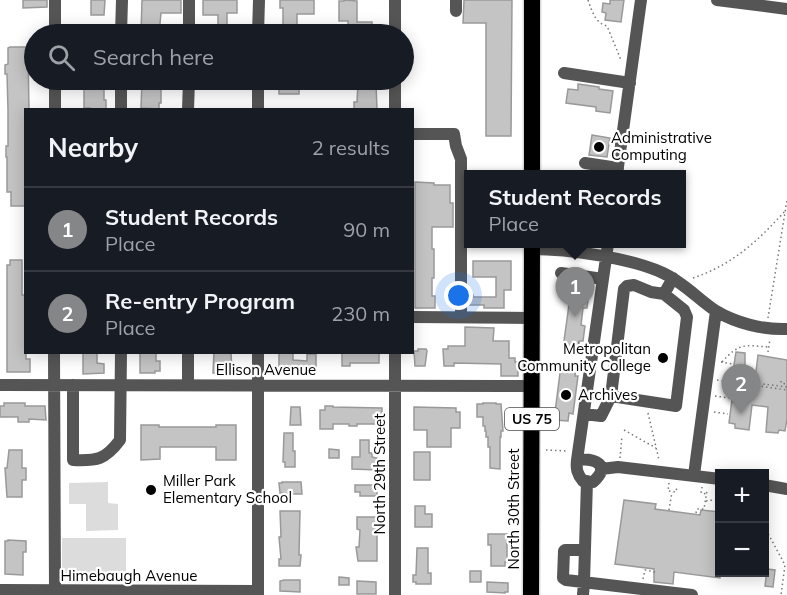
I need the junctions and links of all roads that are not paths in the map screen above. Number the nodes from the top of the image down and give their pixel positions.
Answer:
1 (55, 0) edge
2 (122, 0) edge
3 (189, 0) edge
4 (258, 0) edge
5 (395, 0) edge
6 (641, 0) edge
7 (717, 0) edge
8 (533, 1) edge
9 (783, 6) edge
10 (55, 24) edge
11 (122, 24) edge
12 (189, 24) edge
13 (258, 24) edge
14 (395, 24) edge
15 (564, 73) dead end
16 (630, 83) junction
17 (55, 90) edge
18 (121, 90) edge
19 (189, 90) edge
20 (258, 90) edge
21 (395, 90) edge
22 (55, 108) edge
23 (121, 108) edge
24 (189, 108) edge
25 (258, 108) edge
26 (395, 108) edge
27 (414, 134) edge
28 (585, 163) dead end
29 (532, 170) edge
30 (614, 170) edge
31 (618, 170) edge
32 (532, 248) edge
33 (541, 248) edge
34 (607, 248) edge
35 (606, 257) junction
36 (561, 273) dead end
37 (603, 279) junction
38 (676, 280) junction
39 (664, 294) junction
40 (716, 310) junction
41 (461, 317) junction
42 (414, 318) edge
43 (532, 318) junction
44 (787, 329) edge
45 (54, 354) edge
46 (121, 354) edge
47 (188, 354) edge
48 (258, 354) edge
49 (395, 354) edge
50 (0, 385) edge
51 (54, 385) junction
52 (73, 385) junction
53 (121, 385) junction
54 (188, 385) junction
55 (258, 385) junction
56 (395, 386) junction
57 (532, 386) junction
58 (610, 396) junction
59 (584, 414) junction
60 (575, 456) junction
61 (602, 470) junction
62 (699, 479) junction
63 (587, 481) junction
64 (714, 481) edge
65 (769, 486) edge
66 (787, 489) edge
67 (585, 550) junction
68 (583, 589) edge
69 (0, 590) edge
70 (55, 591) junction
71 (121, 593) edge
72 (188, 593) edge
73 (258, 593) edge
74 (395, 595) edge
75 (531, 595) edge
76 (692, 595) edge

1 - 10 street
2 - 11 street
3 - 12 street
4 - 13 street
5 - 14 street
6 - 16 street
7 - 9 street
8 - 29 highway
15 - 16 street
16 - 31 street
17 - 22 street
18 - 23 street
19 - 24 street
20 - 25 street
21 - 26 street
27 - 41 street
28 - 30 street
32 - 43 highway, North 30th Street / US 75
33 - 35 street
34 - 35 street
35 - 37 street
35 - 38 street
36 - 37 street
37 - 59 street
38 - 39 street
38 - 40 street
39 - 58 street
39 - 58 street
40 - 44 street
40 - 62 street
41 - 42 street
41 - 43 street
43 - 57 highway, North 30th Street / US 75
45 - 51 street
46 - 53 street
47 - 54 street
48 - 55 street
49 - 56 street, North 29th Street
50 - 51 street, Ellison Avenue
51 - 52 street, Ellison Avenue
51 - 70 street
52 - 53 street, Ellison Avenue
52 - 53 street
53 - 54 street, Ellison Avenue
54 - 55 street, Ellison Avenue
55 - 56 street, Ellison Avenue
55 - 73 street
56 - 57 street, Ellison Avenue
56 - 74 street, North 29th Street
57 - 75 highway, North 30th Street / US 75
58 - 59 street
59 - 60 street
60 - 61 street
60 - 63 street
61 - 62 street
61 - 63 street
62 - 64 street
63 - 67 street
65 - 66 street
67 - 68 street
67 - 68 street
68 - 76 street
69 - 70 street, Himebaugh Avenue
70 - 71 street, Himebaugh Avenue
71 - 72 street, Himebaugh Avenue
72 - 73 street, Himebaugh Avenue

